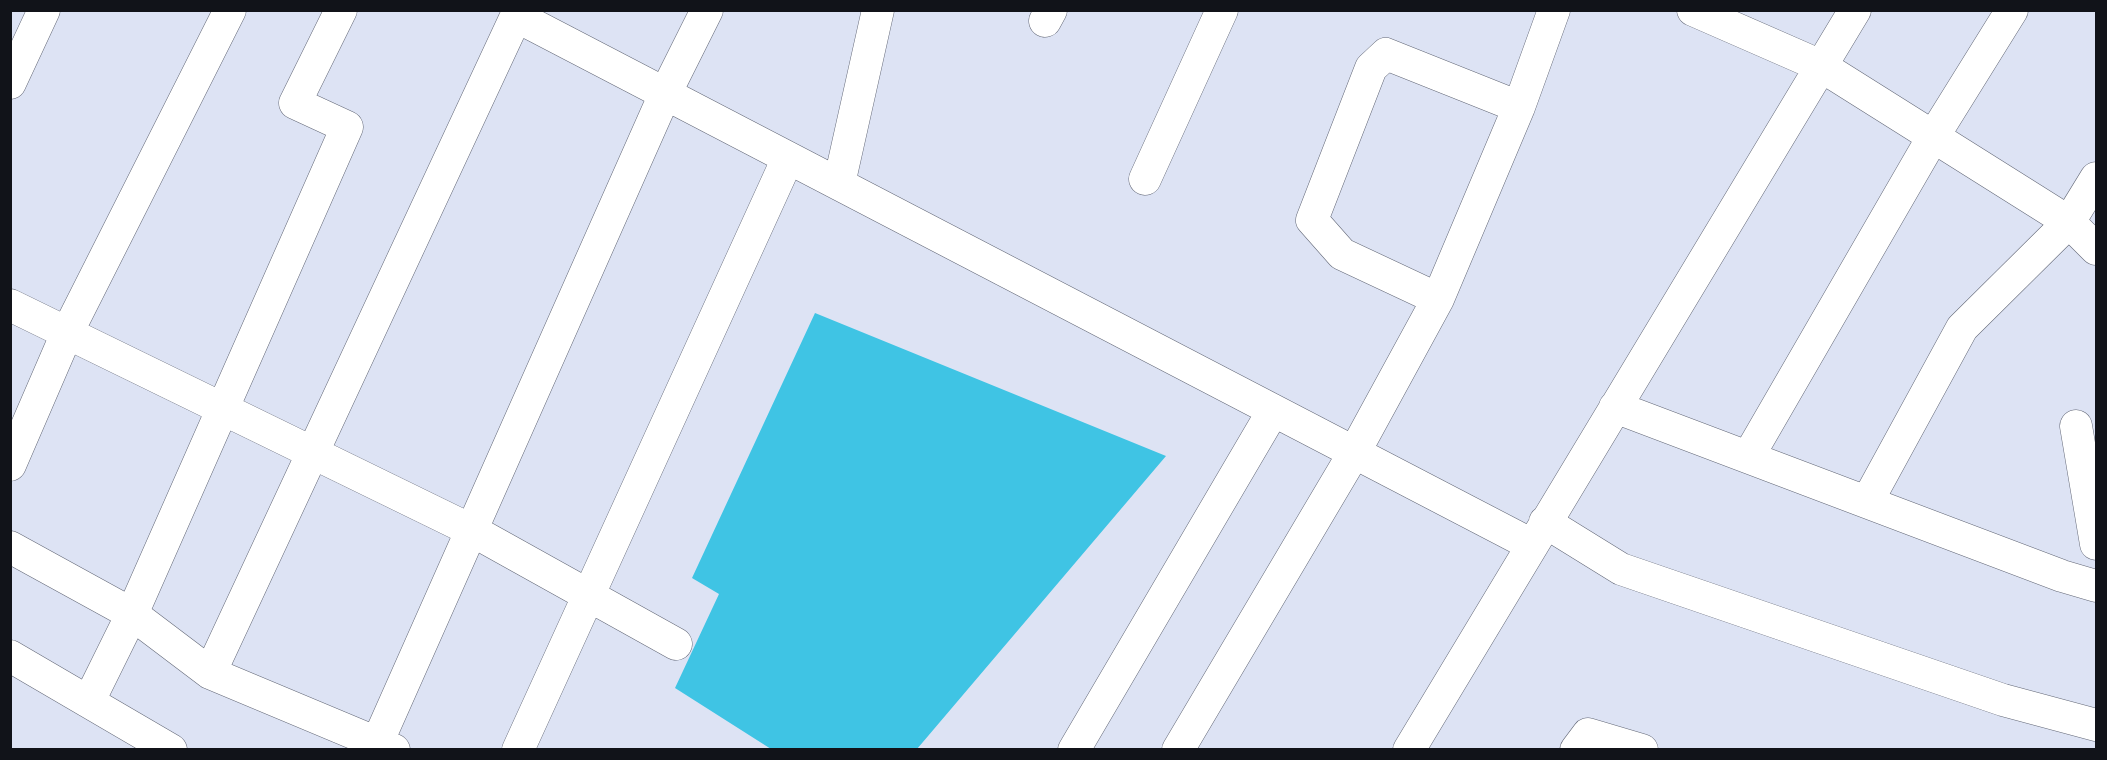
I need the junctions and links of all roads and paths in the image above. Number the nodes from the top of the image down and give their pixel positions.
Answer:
1 (44, 10) edge
2 (231, 10) edge
3 (341, 10) edge
4 (707, 10) edge
5 (878, 10) edge
6 (1554, 10) edge
7 (1693, 10) edge
8 (1855, 10) edge
9 (2012, 10) edge
10 (1216, 12) edge
11 (517, 13) edge
12 (1821, 66) junction
13 (10, 83) edge
14 (665, 94) junction
15 (1519, 107) junction
16 (1934, 137) junction
17 (788, 158) junction
18 (2097, 178) edge
19 (1144, 179) dead end
20 (839, 184) junction
21 (2070, 222) junction
22 (2097, 249) edge
23 (1438, 299) junction
24 (10, 305) edge
25 (67, 333) junction
26 (1615, 407) junction
27 (224, 408) junction
28 (1273, 411) junction
29 (2076, 426) dead end
30 (314, 452) junction
31 (1354, 453) junction
32 (1748, 457) junction
33 (10, 465) edge
34 (1867, 502) junction
35 (473, 531) junction
36 (1538, 534) junction
37 (2097, 544) edge
38 (10, 547) edge
39 (2097, 586) edge
40 (590, 596) junction
41 (132, 614) junction
42 (676, 644) dead end
43 (10, 656) edge
44 (210, 673) junction
45 (88, 701) junction
46 (2097, 724) edge
47 (382, 747) edge
48 (524, 748) edge
49 (171, 750) edge
50 (1074, 750) edge
51 (1178, 750) edge
52 (1409, 750) edge
53 (1576, 750) edge
54 (1642, 750) edge

1 - 13 street
2 - 25 street
3 - 27 street
4 - 14 street
5 - 20 street
6 - 15 street
7 - 12 street
8 - 12 street
9 - 16 street
10 - 19 street
11 - 14 street
11 - 30 street
12 - 16 street
12 - 26 street
14 - 17 street
14 - 35 street
15 - 23 street
15 - 23 street
16 - 21 street
16 - 32 street
17 - 20 street
17 - 40 street
18 - 21 street
20 - 28 street
21 - 22 street
21 - 34 street
23 - 31 street
24 - 25 street
25 - 27 street
25 - 33 street
26 - 32 street
26 - 36 street
27 - 30 street
27 - 41 street
28 - 31 street
28 - 50 street
29 - 37 street
30 - 35 street
30 - 44 street
31 - 36 street
31 - 51 street
32 - 34 street
34 - 39 street
35 - 40 street
35 - 47 street
36 - 46 street
36 - 52 street
38 - 41 street
40 - 42 street
40 - 48 street
41 - 44 street
41 - 45 street
43 - 45 street
44 - 47 street
45 - 49 street
53 - 54 street

